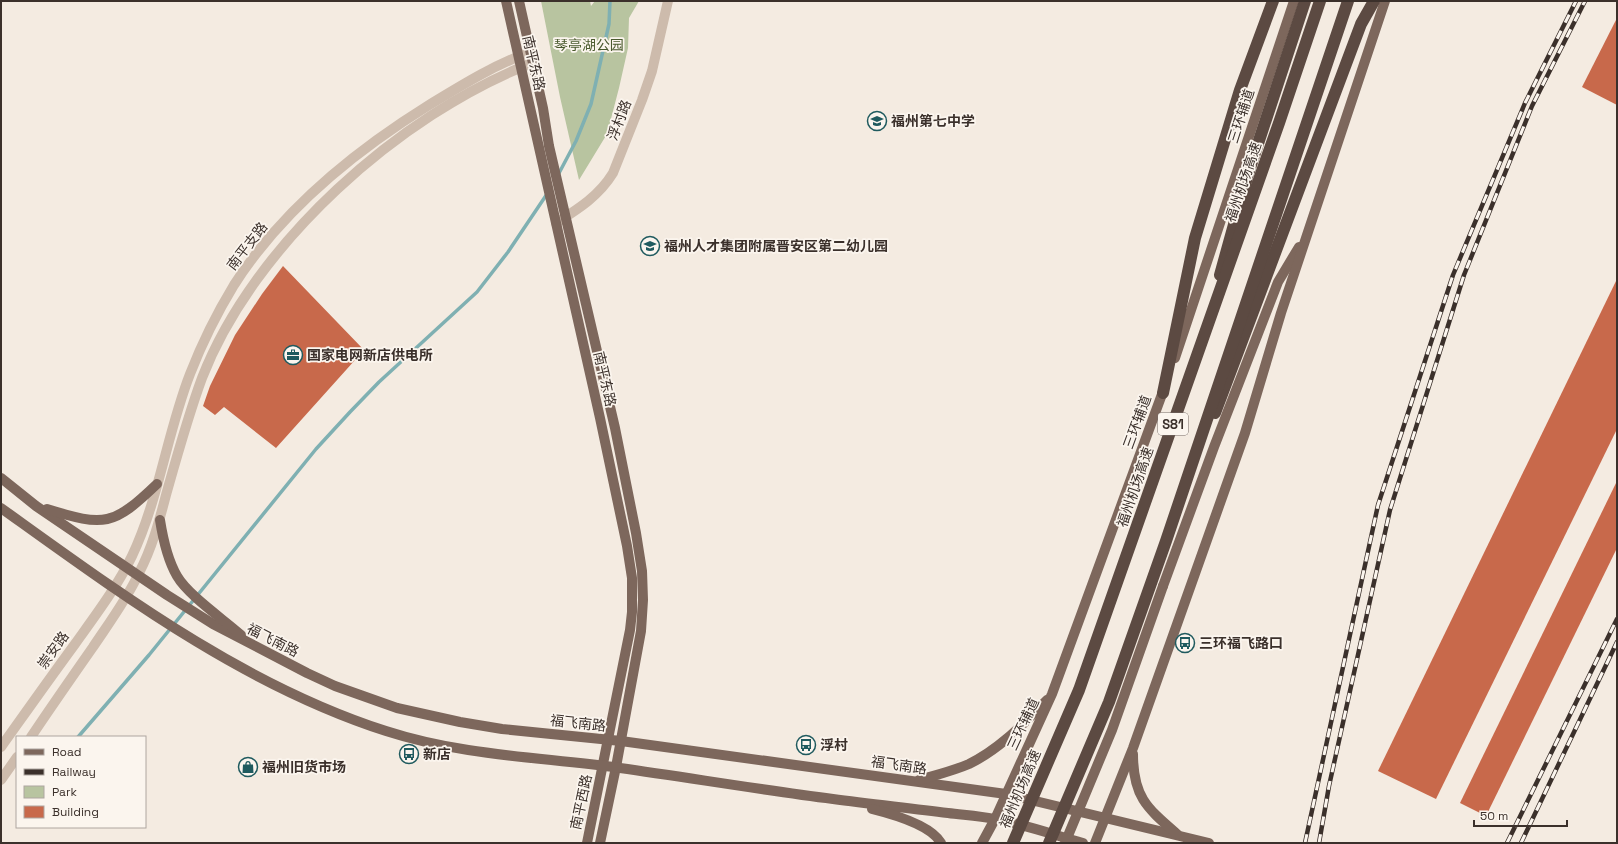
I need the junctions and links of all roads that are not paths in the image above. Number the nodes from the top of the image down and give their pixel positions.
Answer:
1 (506, 1) edge
2 (519, 1) edge
3 (668, 1) edge
4 (1273, 1) edge
5 (1294, 1) edge
6 (1305, 1) edge
7 (1320, 1) edge
8 (1348, 1) edge
9 (1374, 1) edge
10 (1385, 1) edge
11 (530, 52) junction
12 (518, 57) junction
13 (532, 63) junction
14 (520, 67) junction
15 (566, 217) junction
16 (555, 219) junction
17 (1310, 228) junction
18 (1199, 351) junction
19 (1163, 393) junction
20 (1, 478) edge
21 (157, 484) junction
22 (36, 506) junction
23 (1, 508) edge
24 (160, 520) junction
25 (1166, 541) junction
26 (126, 567) junction
27 (138, 576) junction
28 (113, 588) junction
29 (126, 597) junction
30 (253, 646) junction
31 (1052, 694) junction
32 (32, 736) edge
33 (607, 740) junction
34 (620, 741) junction
35 (1, 747) edge
36 (1133, 748) junction
37 (16, 758) edge
38 (602, 767) junction
39 (616, 767) junction
40 (2, 779) edge
41 (915, 781) junction
42 (1006, 794) junction
43 (832, 799) junction
44 (995, 819) junction
45 (1106, 819) junction
46 (1178, 836) junction
47 (587, 843) edge
48 (600, 843) edge
49 (941, 843) edge
50 (982, 843) edge
51 (1013, 843) edge
52 (1049, 843) edge
53 (1065, 843) edge
54 (1083, 843) edge
55 (1095, 843) edge
56 (1209, 843) edge

1 - 12 main road, 南平东路
2 - 11 main road, 南平东路
3 - 15 street, 浮村路
4 - 19 highway
5 - 19 main road, 三环辅道
6 - 18 highway, bridge
7 - 18 highway, 福州机场高速 / S81, bridge
8 - 25 highway, S81, bridge
9 - 25 highway, bridge
10 - 17 main road
11 - 12 street, 南平支路
11 - 13 main road, 南平东路
12 - 14 main road, 南平东路
12 - 21 street, 南平支路
13 - 14 street, 南平支路
13 - 15 main road, 南平东路
14 - 16 main road, 南平东路
14 - 24 street, 南平支路
15 - 16 street, 浮村路
15 - 34 main road, 南平东路
16 - 33 main road, 南平东路
17 - 36 main road
17 - 53 main road, bridge
18 - 51 highway, 福州机场高速 / S81, bridge
19 - 31 main road, 三环辅道
20 - 22 main road, 福飞南路
21 - 22 main road
21 - 26 street, 南平支路
22 - 26 main road, 福飞南路
23 - 28 main road
24 - 27 street, 南平支路
24 - 30 main road
25 - 52 highway, S81, bridge
26 - 27 main road, 福飞南路
26 - 28 street, 崇安路
27 - 29 street
27 - 30 main road, 福飞南路
28 - 29 main road
28 - 35 street, 崇安路
29 - 32 street
29 - 38 main road
30 - 33 main road, 福飞南路
31 - 41 main road
31 - 42 main road, 三环辅道
33 - 34 main road, 福飞南路
33 - 38 main road, 南平东路
34 - 39 main road, 南平东路
34 - 41 main road, 福飞南路
36 - 45 main road
36 - 46 main road
37 - 40 street
38 - 39 main road
38 - 47 main road, 南平西路
39 - 43 main road
39 - 48 main road, 南平西路
41 - 42 main road, 福飞南路
42 - 44 main road, 三环辅道
42 - 45 main road, 福飞南路
43 - 44 main road
43 - 49 main road
44 - 50 main road, 三环辅道
44 - 54 main road
45 - 46 main road, 福飞南路
45 - 55 main road
46 - 56 main road, 福飞南路

